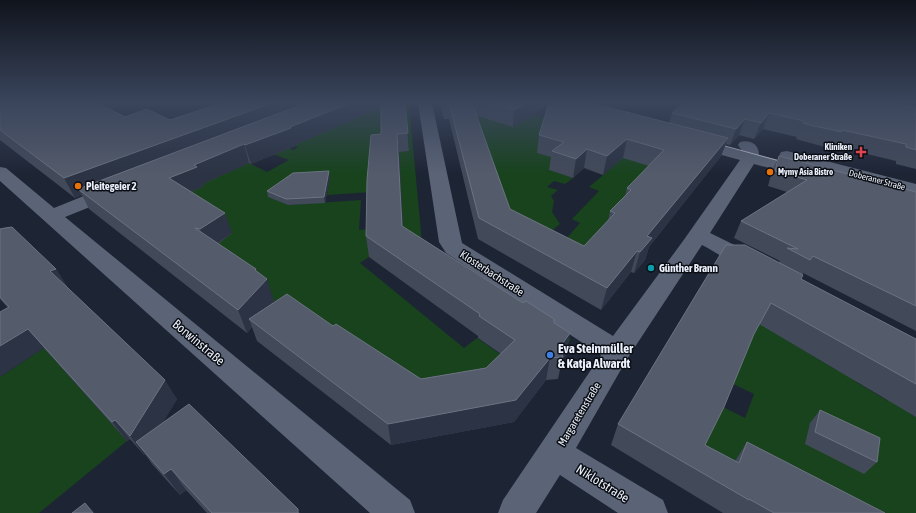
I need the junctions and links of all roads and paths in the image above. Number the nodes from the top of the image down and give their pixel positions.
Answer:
1 (429, 127) edge
2 (683, 134) edge
3 (748, 151) junction
4 (0, 172) edge
5 (130, 185) edge
6 (916, 190) edge
7 (916, 203) edge
8 (51, 216) junction
9 (699, 235) junction
10 (769, 272) edge
11 (617, 352) junction
12 (555, 453) junction
13 (397, 513) edge
14 (516, 513) edge
15 (650, 513) edge

1 - 11 street, Klosterbachstraße
2 - 3 street, Doberaner Straße
3 - 6 street, Doberaner Straße
3 - 7 street, Doberaner Straße
3 - 9 street, Margaretenstraße
4 - 8 street, Borwinstraße
5 - 8 street
8 - 13 street, Borwinstraße
9 - 10 street
9 - 11 street, Margaretenstraße
11 - 12 street, Margaretenstraße
12 - 14 street, Margaretenstraße
12 - 15 street, Niklotstraße

